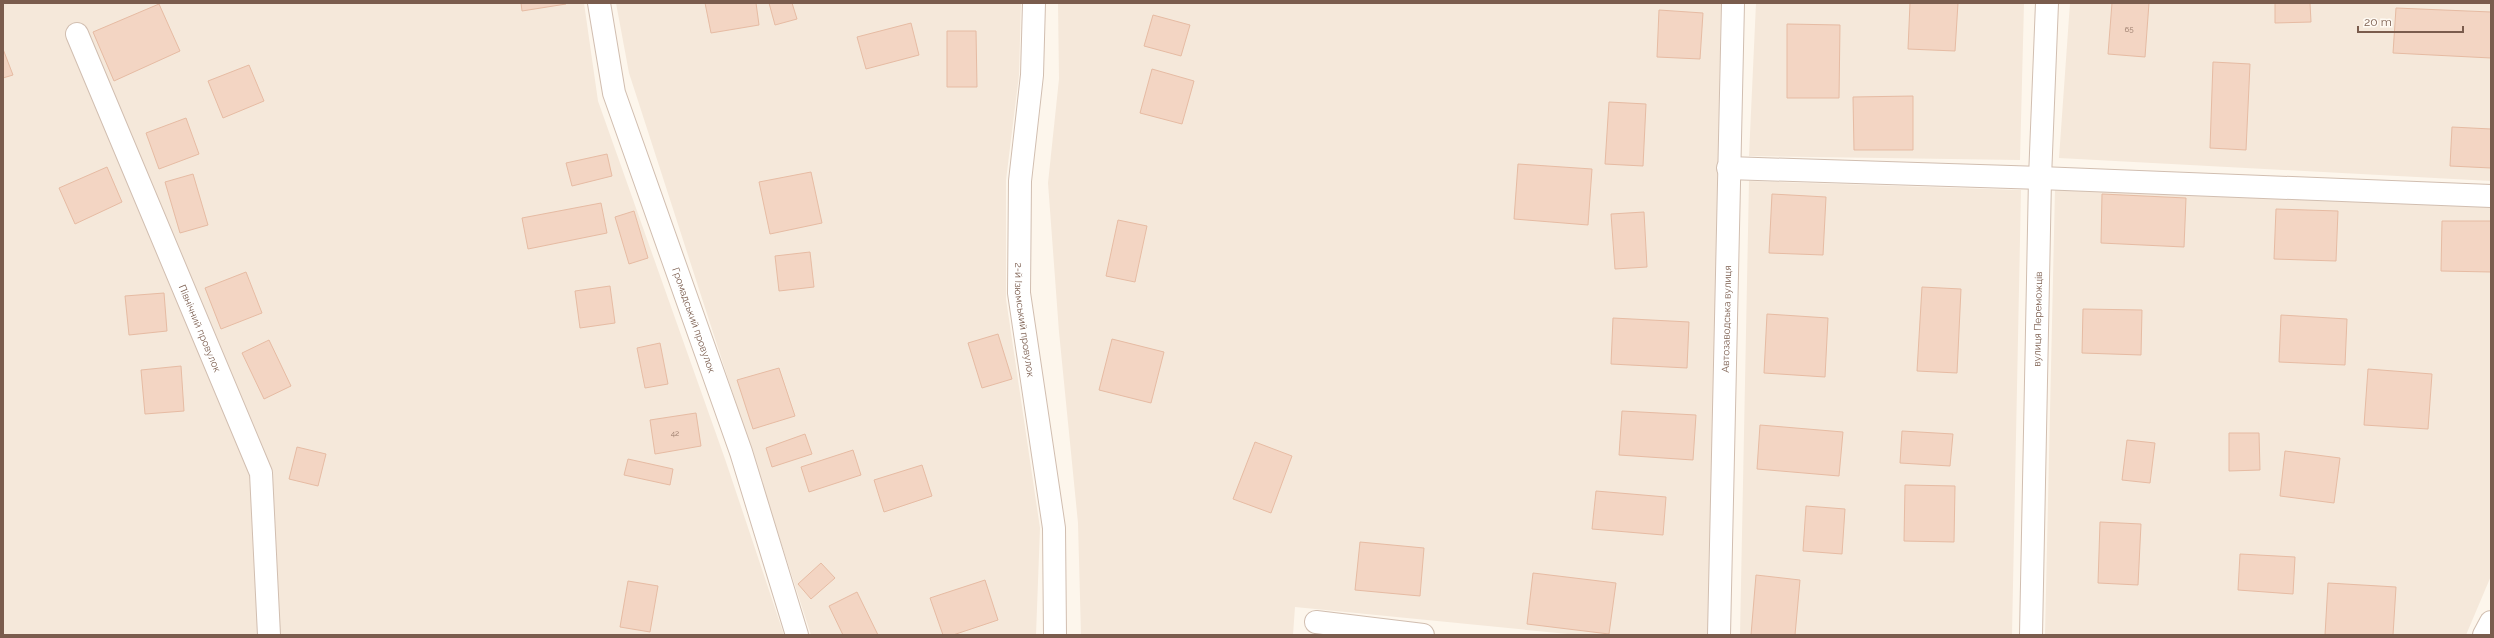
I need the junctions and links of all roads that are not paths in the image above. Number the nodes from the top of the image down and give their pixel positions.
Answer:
1 (599, 3) edge
2 (1034, 3) edge
3 (1733, 3) edge
4 (2047, 3) edge
5 (77, 34) dead end
6 (1728, 168) junction
7 (2040, 178) junction
8 (2491, 196) edge
9 (1316, 622) dead end
10 (2491, 622) edge
11 (269, 635) edge
12 (797, 635) edge
13 (1055, 635) edge
14 (1423, 635) edge
15 (1719, 635) edge
16 (2031, 635) edge
17 (2484, 635) edge

1 - 12 street, Громадський провулок
2 - 13 street, 2-й Ізюмський провулок
3 - 6 street, Автозаводська вулиця
4 - 7 street, вулиця Переможців
5 - 11 street, Північний провулок
6 - 7 street
6 - 15 street, Автозаводська вулиця
7 - 8 street
7 - 16 street, вулиця Переможців
9 - 14 street
10 - 17 street

